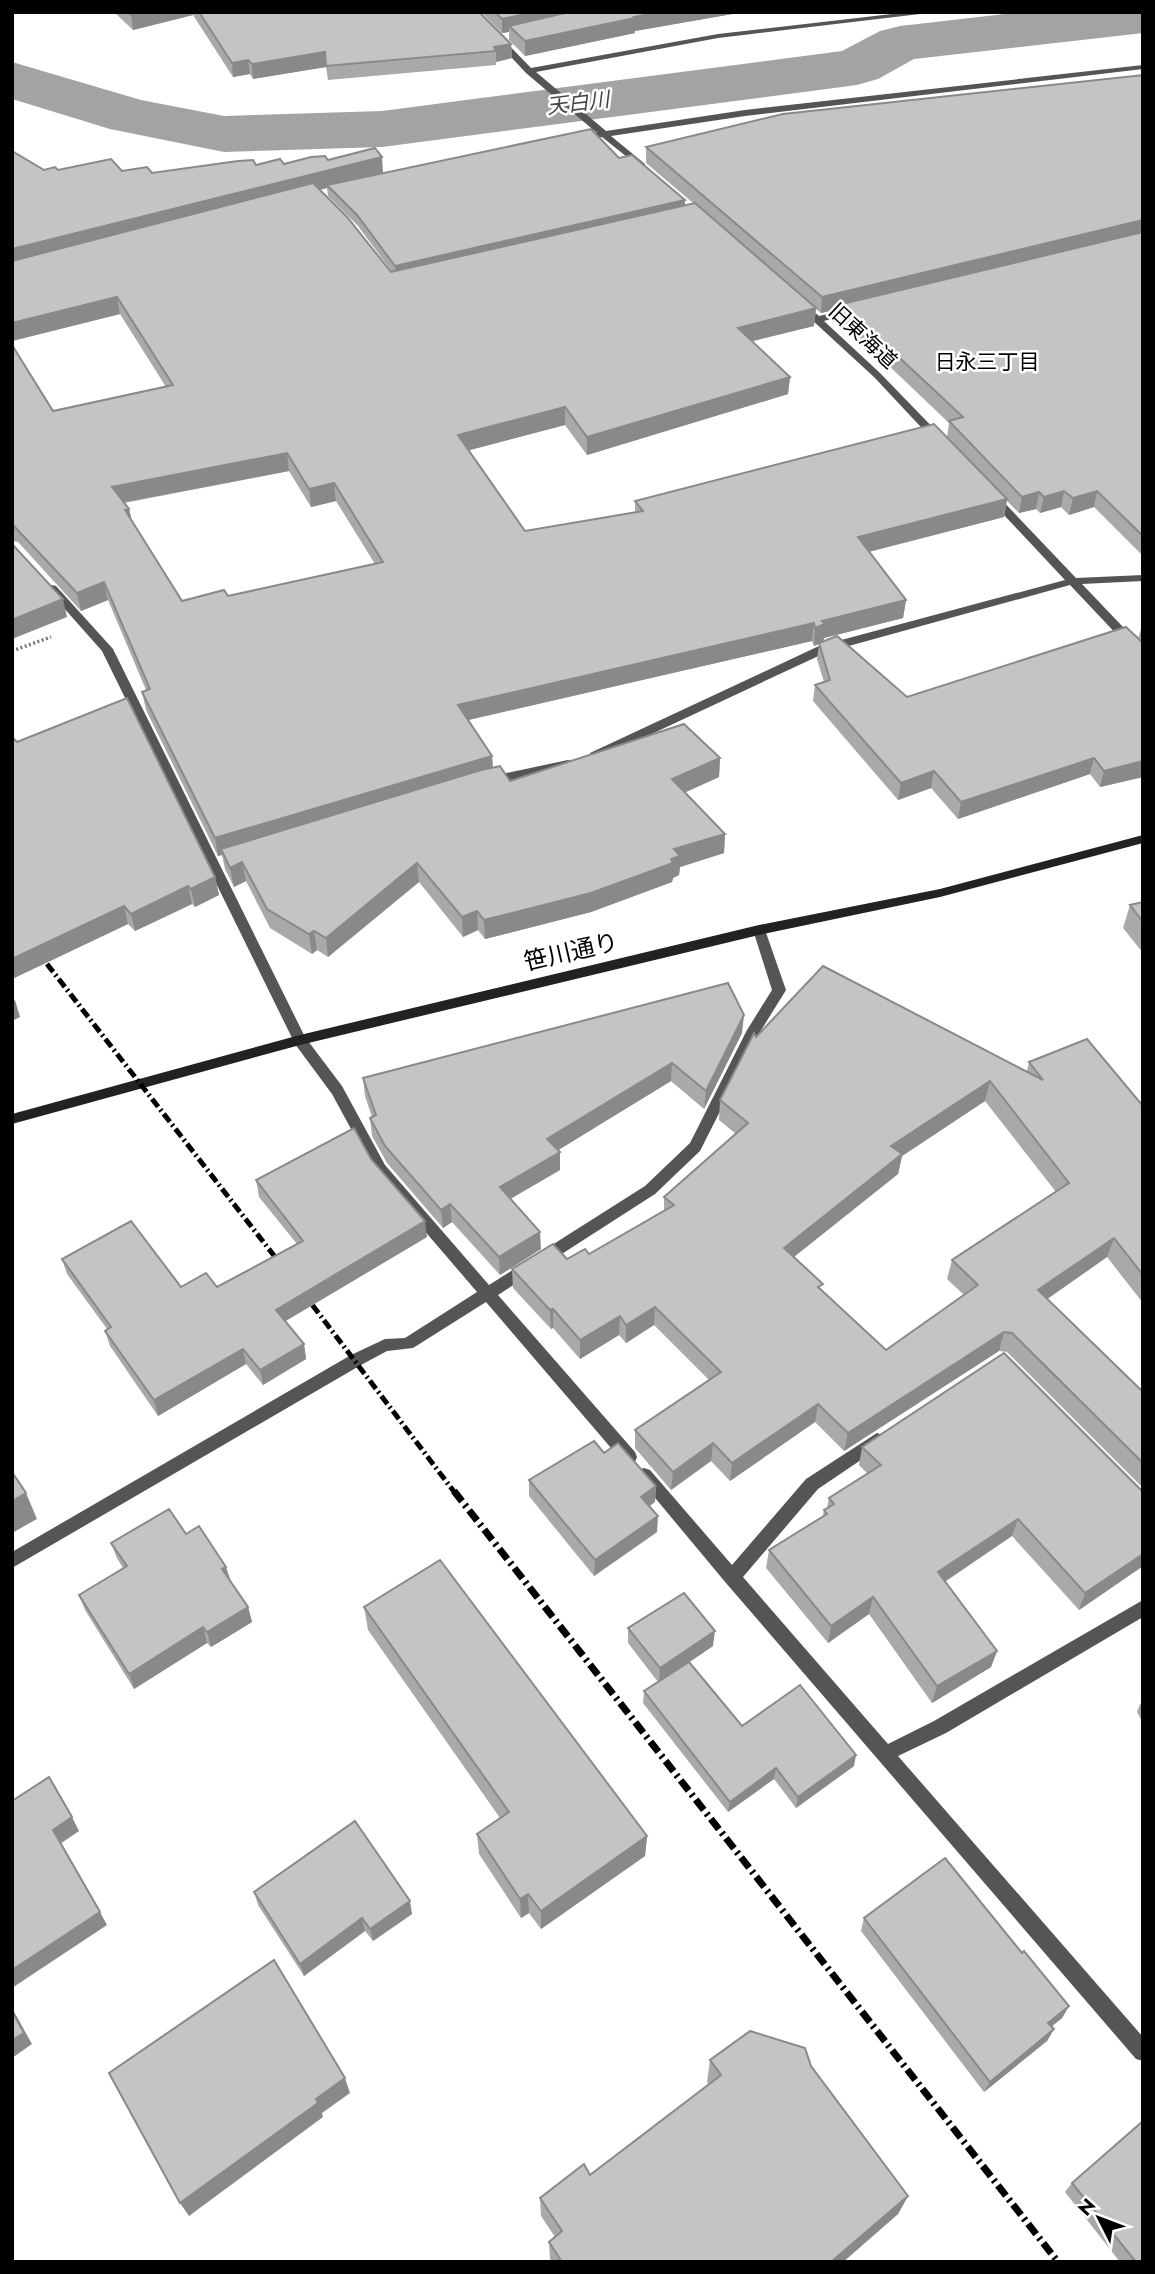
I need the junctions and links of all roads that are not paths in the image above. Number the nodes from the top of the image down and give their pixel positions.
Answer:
1 (933, 12) edge
2 (489, 29) edge
3 (1143, 67) edge
4 (532, 73) junction
5 (603, 133) junction
6 (567, 140) edge
7 (656, 178) edge
8 (789, 294) edge
9 (871, 305) edge
10 (817, 320) junction
11 (943, 444) edge
12 (989, 493) edge
13 (40, 576) edge
14 (1143, 578) edge
15 (1073, 581) junction
16 (1143, 655) edge
17 (480, 783) edge
18 (1143, 839) edge
19 (759, 930) junction
20 (300, 1040) junction
21 (12, 1119) edge
22 (488, 1293) junction
23 (889, 1432) edge
24 (12, 1562) edge
25 (732, 1577) junction
26 (1143, 1608) edge
27 (885, 1754) junction
28 (1143, 2052) edge

1 - 4 street
2 - 4 street
3 - 5 street
4 - 5 street
5 - 6 street
5 - 7 street
8 - 10 street, 旧東海道
9 - 10 street
10 - 11 street, 旧東海道
12 - 15 street
13 - 20 street
14 - 15 street
15 - 16 street
15 - 17 street
18 - 19 street, 笹川通り
19 - 20 street, 笹川通り
19 - 22 street
20 - 21 street, 笹川通り
20 - 22 street
22 - 24 street
22 - 25 street
23 - 25 street
25 - 27 street
26 - 27 street
27 - 28 street

